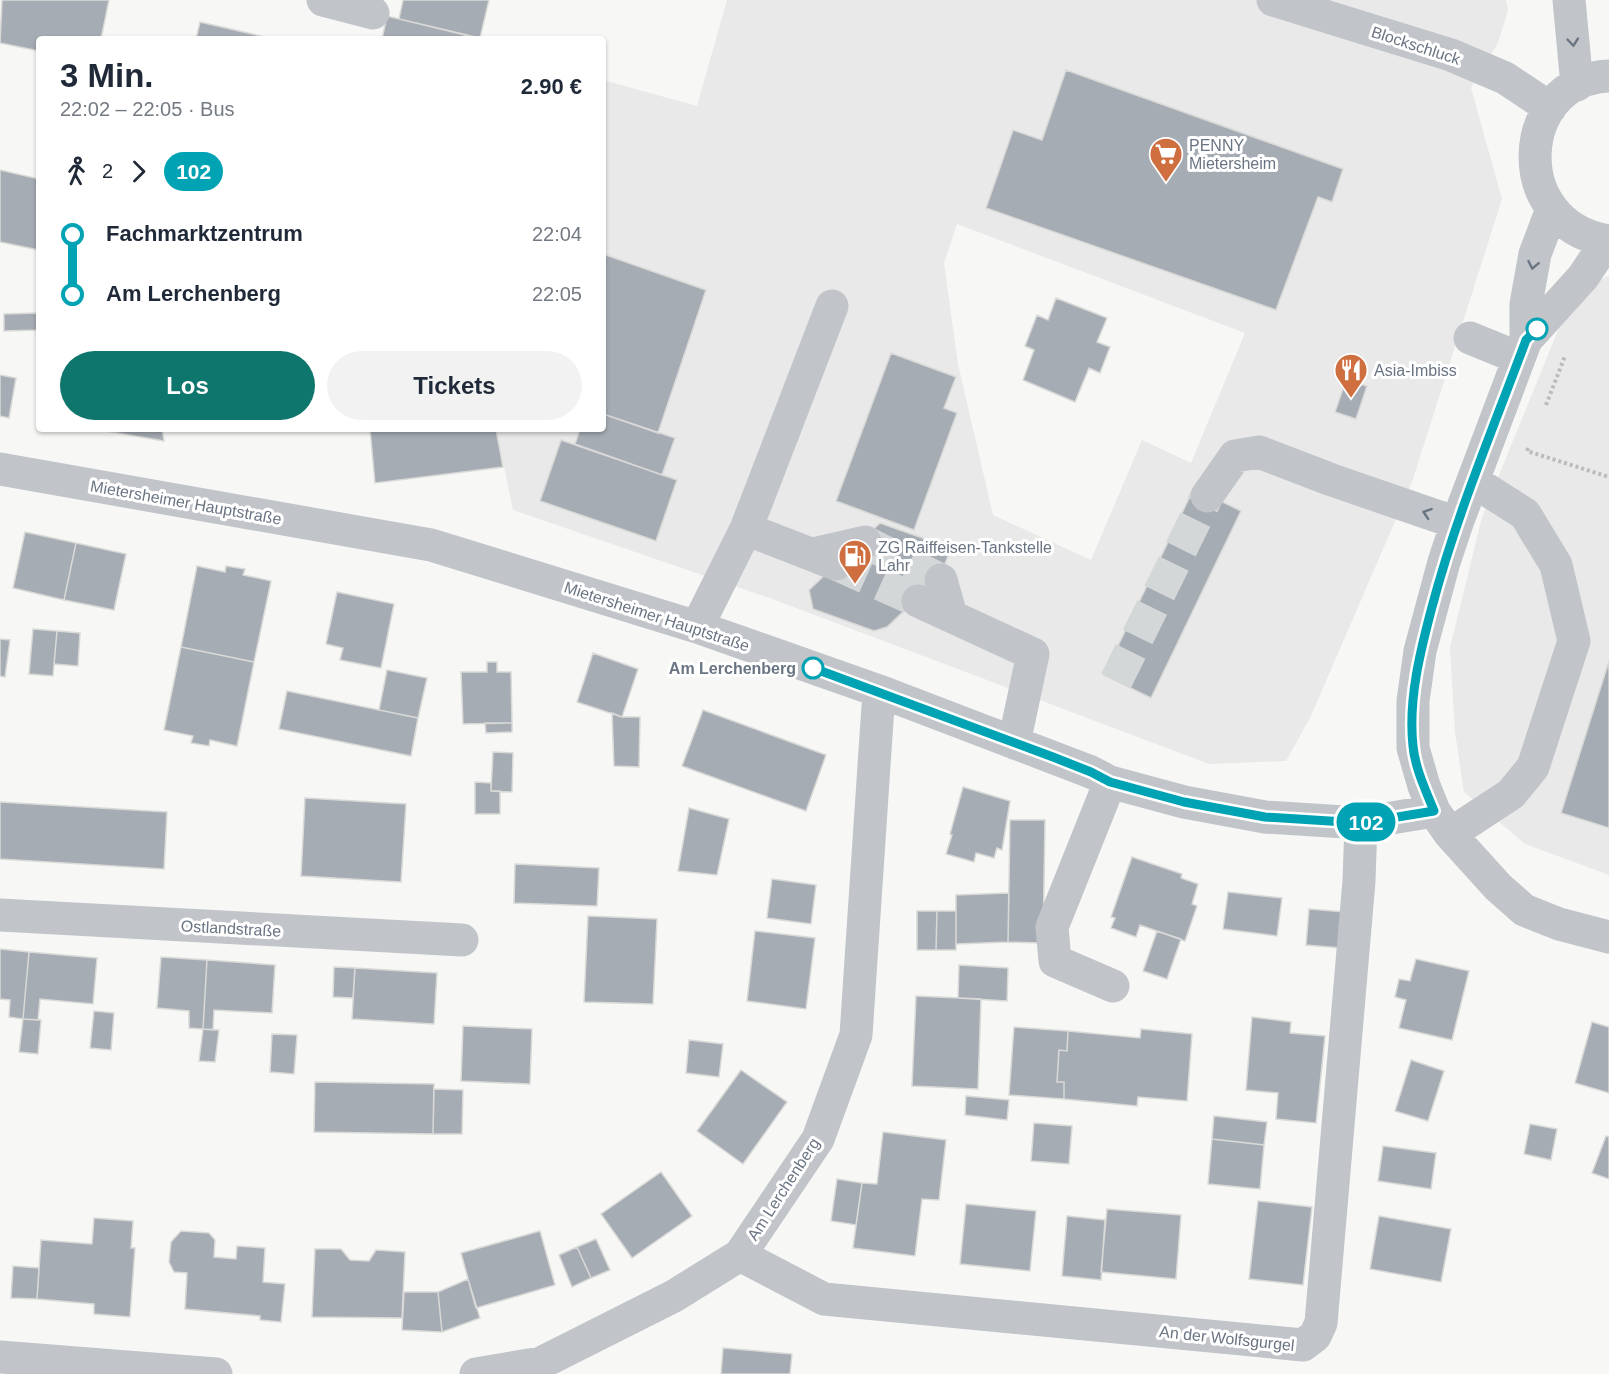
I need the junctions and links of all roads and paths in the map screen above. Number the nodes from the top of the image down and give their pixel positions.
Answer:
1 (323, 0) edge
2 (1273, 0) edge
3 (1569, 0) edge
4 (373, 13) dead end
5 (1609, 76) edge
6 (1576, 85) junction
7 (1550, 108) junction
8 (1552, 209) junction
9 (1608, 241) edge
10 (832, 306) dead end
11 (1551, 314) junction
12 (1470, 338) dead end
13 (1522, 349) junction
14 (1544, 410) dead end
15 (1531, 441) dead end
16 (0, 469) edge
17 (1609, 477) edge
18 (1473, 481) junction
19 (1207, 496) tunnel mouth
20 (1457, 523) junction
21 (746, 529) junction
22 (865, 542) dead end
23 (930, 591) tunnel mouth
24 (697, 627) junction
25 (879, 691) junction
26 (1014, 743) junction
27 (1110, 782) junction
28 (1361, 823) junction
29 (1442, 823) junction
30 (0, 915) edge
31 (1609, 937) edge
32 (462, 940) dead end
33 (1113, 986) dead end
34 (740, 1255) junction
35 (0, 1357) edge
36 (216, 1374) edge
37 (476, 1374) edge

1 - 4 street
2 - 7 street, Blockschluck
3 -> 6 street
5 - 6 street
6 - 7 street
7 - 8 street
8 - 9 street
8 -> 13 street
9 - 11 street
10 - 21 street
11 - 13 street
11 - 14 path
12 - 13 street
13 - 18 street
15 - 17 path
16 - 24 street, Mietersheimer Hauptstraße
18 - 20 street
18 - 29 street
20 -> 19 street
20 - 29 street
21 - 22 street
21 - 24 street
23 - 26 street
24 - 25 street, Mietersheimer Hauptstraße
25 - 26 street, Mietersheimer Hauptstraße
25 - 34 street, Am Lerchenberg
26 - 27 street, Mietersheimer Hauptstraße
27 - 28 street, Mietersheimer Hauptstraße
27 - 33 street
28 - 29 street, Mietersheimer Hauptstraße
28 - 34 street, An der Wolfsgurgel
29 - 31 street
30 - 32 street, Ostlandstraße
34 - 37 street, Am Lerchenberg
35 - 36 street

